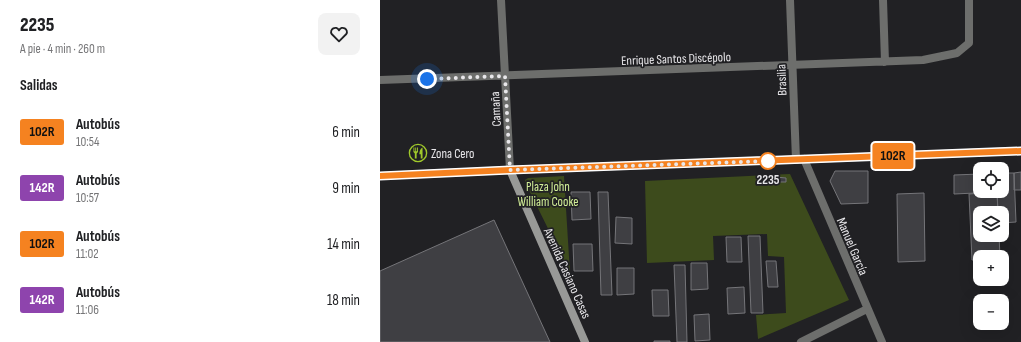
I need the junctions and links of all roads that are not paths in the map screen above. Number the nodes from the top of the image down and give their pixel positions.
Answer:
1 (501, 0) edge
2 (790, 0) edge
3 (883, 0) edge
4 (969, 0) edge
5 (885, 62) junction
6 (793, 65) junction
7 (505, 76) junction
8 (380, 80) edge
9 (1021, 151) edge
10 (800, 160) junction
11 (510, 170) junction
12 (380, 176) edge
13 (867, 309) junction
14 (585, 342) edge
15 (801, 342) edge
16 (882, 342) edge

1 - 7 street, Camaña
2 - 6 street, Brasilia
3 - 5 street
4 - 5 street, Enrique Santos Discépolo
5 - 6 street, Enrique Santos Discépolo
6 - 7 street, Enrique Santos Discépolo
6 - 10 street, Brasilia
7 - 8 street, Enrique Santos Discépolo
7 - 11 street, Camaña
9 - 10 main road
10 - 11 main road
10 - 13 street, Manuel García
11 - 12 main road
11 - 14 main road, Avenida Casiano Casas
13 - 15 street
13 - 16 street, Manuel García

